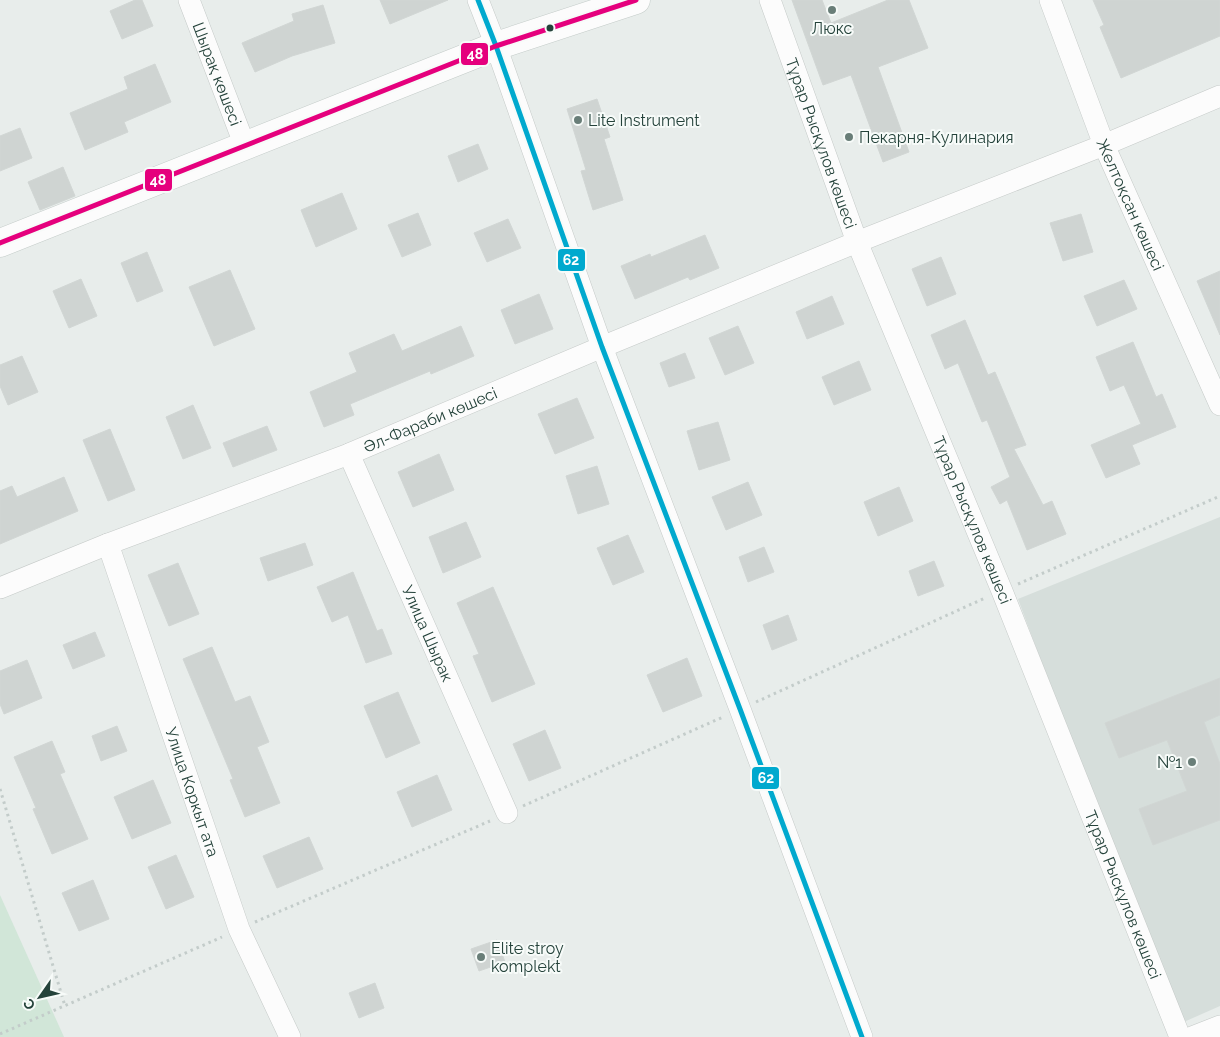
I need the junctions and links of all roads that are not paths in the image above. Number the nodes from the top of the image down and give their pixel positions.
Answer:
1 (189, 0) edge
2 (478, 0) edge
3 (636, 0) edge
4 (770, 0) edge
5 (1050, 0) edge
6 (496, 46) junction
7 (1220, 96) edge
8 (1104, 145) junction
9 (245, 146) junction
10 (857, 242) junction
11 (0, 243) edge
12 (602, 347) junction
13 (1220, 405) edge
14 (349, 454) junction
15 (108, 544) junction
16 (0, 588) edge
17 (507, 813) road end
18 (1220, 1026) edge
19 (290, 1037) edge
20 (862, 1037) edge
21 (1180, 1037) edge
22 (1192, 1037) edge

1 - 9 street, Шырақ көшесі
2 - 6 street
3 - 6 street
4 - 10 street, Тұрар Рысқұлов көшесі
5 - 8 street, Желтоқсан көшесі
6 - 9 street
6 - 12 street
7 - 8 street, Әл-Фараби көшесі
8 - 10 street, Әл-Фараби көшесі
8 - 13 street, Желтоқсан көшесі
9 - 11 street
10 - 12 street, Әл-Фараби көшесі
10 - 21 street, Тұрар Рысқұлов көшесі
12 - 14 street, Әл-Фараби көшесі
12 - 20 street
14 - 15 street, Әл-Фараби көшесі
14 - 17 street, Улица Шырак
15 - 16 street, Әл-Фараби көшесі
15 - 19 street, Улица Коркыт ата
18 - 22 street

